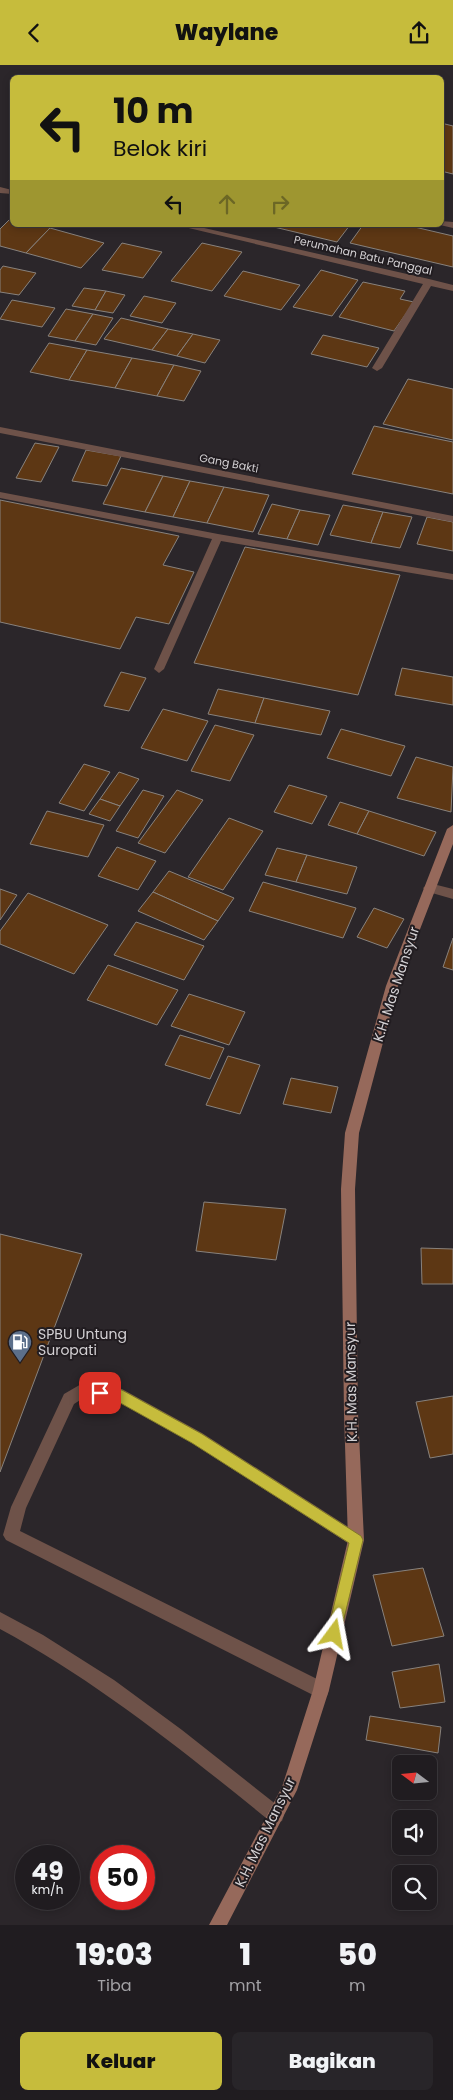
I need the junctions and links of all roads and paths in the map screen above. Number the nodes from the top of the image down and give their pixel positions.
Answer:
1 (189, 227) edge
2 (429, 282) junction
3 (453, 288) edge
4 (377, 368) dead end
5 (0, 430) edge
6 (0, 495) edge
7 (453, 519) edge
8 (218, 537) junction
9 (453, 577) edge
10 (159, 669) dead end
11 (453, 829) edge
12 (429, 889) junction
13 (453, 894) edge
14 (6, 1534) edge
15 (356, 1540) junction
16 (0, 1620) edge
17 (321, 1690) junction
18 (276, 1815) junction
19 (218, 1925) edge

1 - 2 street, Perumahan Batu Panggal
2 - 3 street, Perumahan Batu Panggal
2 - 4 street
5 - 7 street, Gang Bakti
6 - 8 street
8 - 9 street
8 - 10 street
11 - 12 main road, K.H. Mas Mansyur
12 - 13 street
12 - 15 main road, K.H. Mas Mansyur
14 - 15 street
14 - 17 street
15 - 17 main road, K.H. Mas Mansyur
16 - 18 street
17 - 18 main road, K.H. Mas Mansyur
18 - 19 main road, K.H. Mas Mansyur

